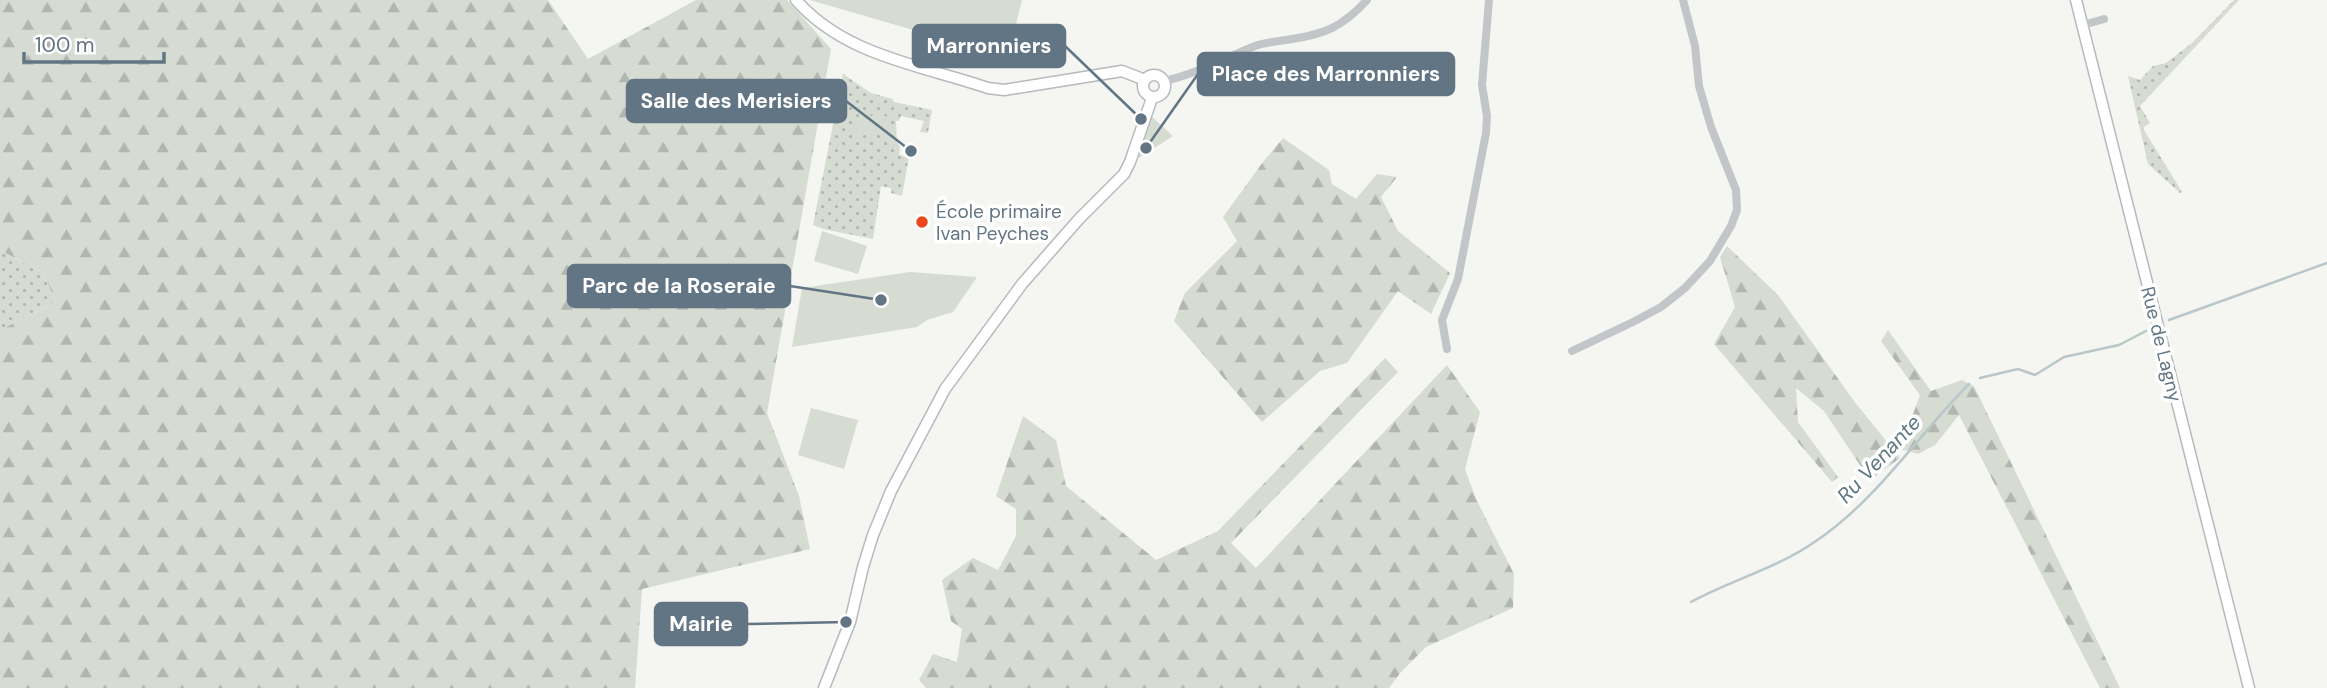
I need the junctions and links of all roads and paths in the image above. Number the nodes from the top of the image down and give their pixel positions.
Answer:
1 (796, 0) edge
2 (1367, 0) edge
3 (1489, 0) edge
4 (1683, 0) edge
5 (2076, 0) edge
6 (2104, 19) dead end
7 (2083, 26) junction
8 (1144, 80) junction
9 (1164, 81) junction
10 (1152, 98) junction
11 (1447, 349) dead end
12 (1572, 351) dead end
13 (824, 688) edge
14 (2249, 688) edge

1 - 8 street
2 - 9 street
3 - 11 street
4 - 12 street
5 - 7 street, Rue de Lagny
6 - 7 street
7 - 14 street, Rue de Lagny
8 - 9 street
8 - 10 street
9 - 10 street
10 - 13 street

